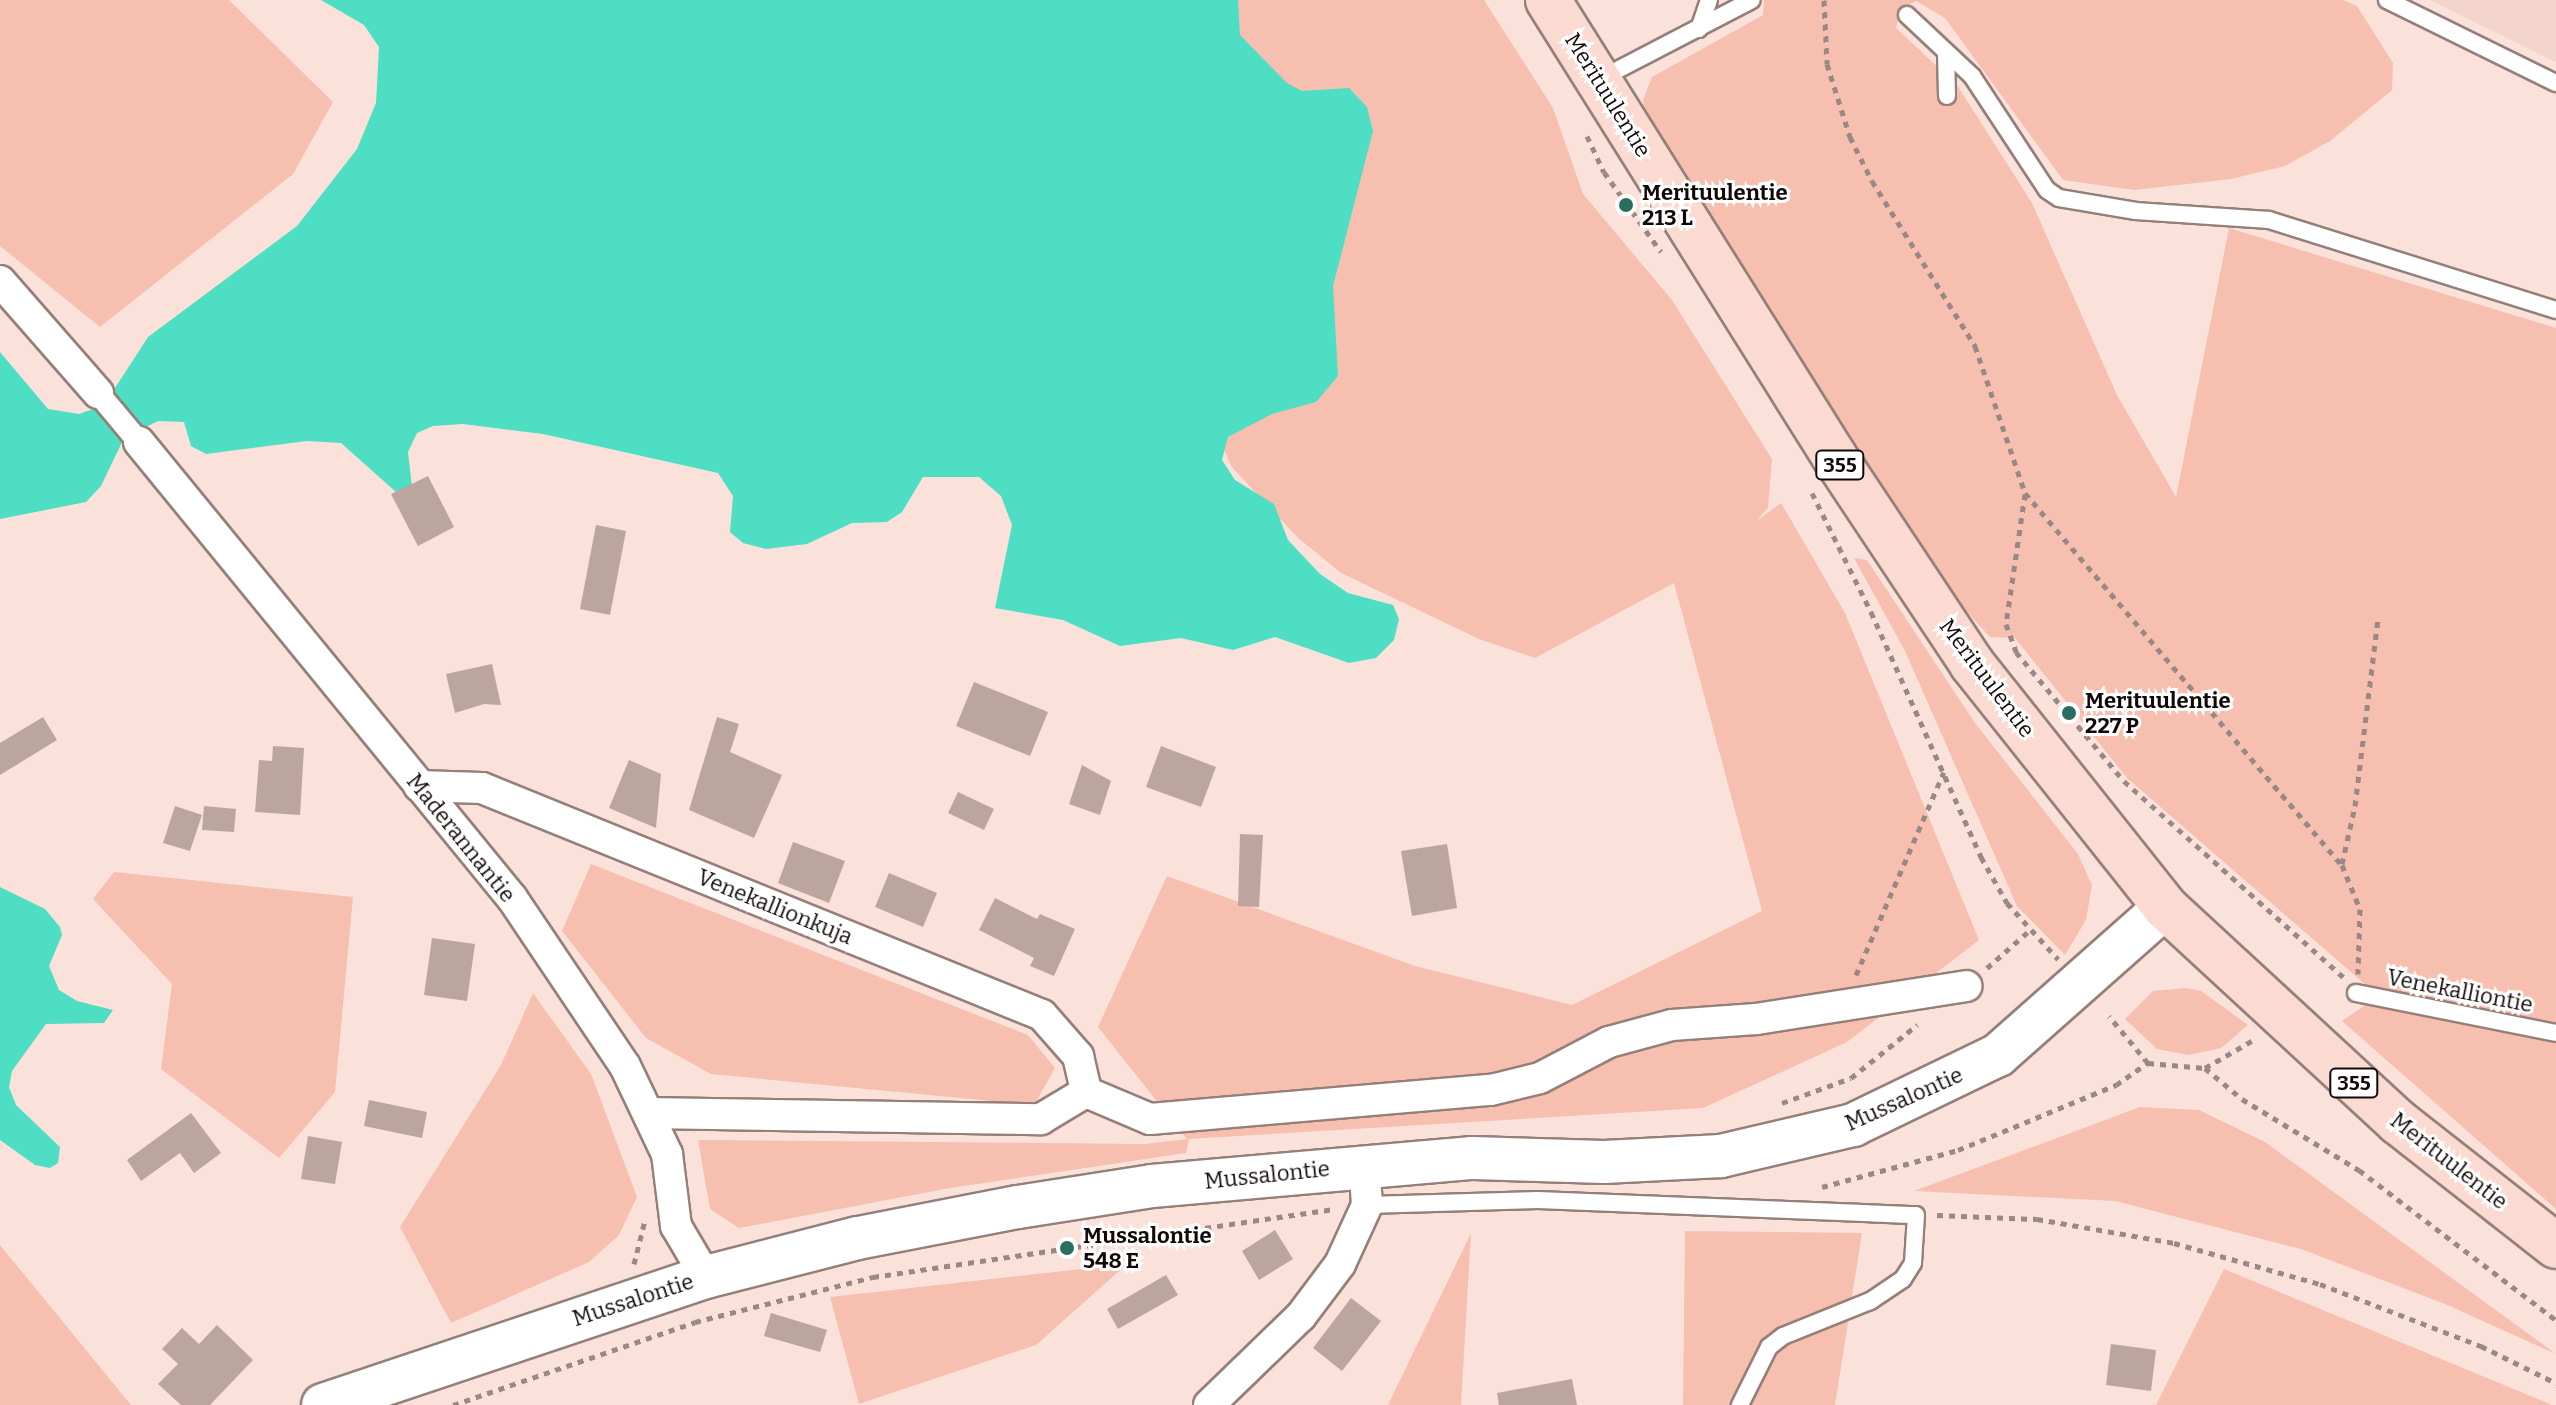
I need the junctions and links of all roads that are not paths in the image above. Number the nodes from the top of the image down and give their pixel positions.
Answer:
1 (1548, 0) edge
2 (1709, 0) edge
3 (1752, 0) edge
4 (2387, 0) edge
5 (1907, 15) dead end
6 (1699, 29) junction
7 (1946, 52) junction
8 (1599, 80) junction
9 (2556, 83) edge
10 (1947, 96) dead end
11 (0, 281) edge
12 (2556, 310) edge
13 (98, 393) joint
14 (139, 442) joint
15 (419, 786) junction
16 (2165, 907) junction
17 (1966, 986) road end
18 (2356, 993) road end
19 (2556, 1033) edge
20 (1086, 1092) junction
21 (648, 1113) junction
22 (1366, 1186) junction
23 (2556, 1246) edge
24 (706, 1277) junction
25 (323, 1405) edge
26 (1209, 1405) edge
27 (1740, 1405) edge

1 - 8 main road, Merituulentie / 355
2 - 6 lane
3 - 6 lane
4 - 9 lane
5 - 7 lane
6 - 8 lane
7 - 10 lane
7 - 12 lane
8 - 16 main road, Merituulentie / 355
11 - 13 street
13 - 14 street
14 - 15 street, Maderannantie
15 - 20 street, Venekallionkuja
15 - 21 street, Maderannantie
16 - 22 main road, Mussalontie
16 - 23 main road, Merituulentie / 355
17 - 20 street
18 - 19 lane, Venekalliontie
20 - 21 street
21 - 24 street, Maderannantie
22 - 24 main road, Mussalontie
22 - 26 street
22 - 27 lane
24 - 25 main road, Mussalontie

